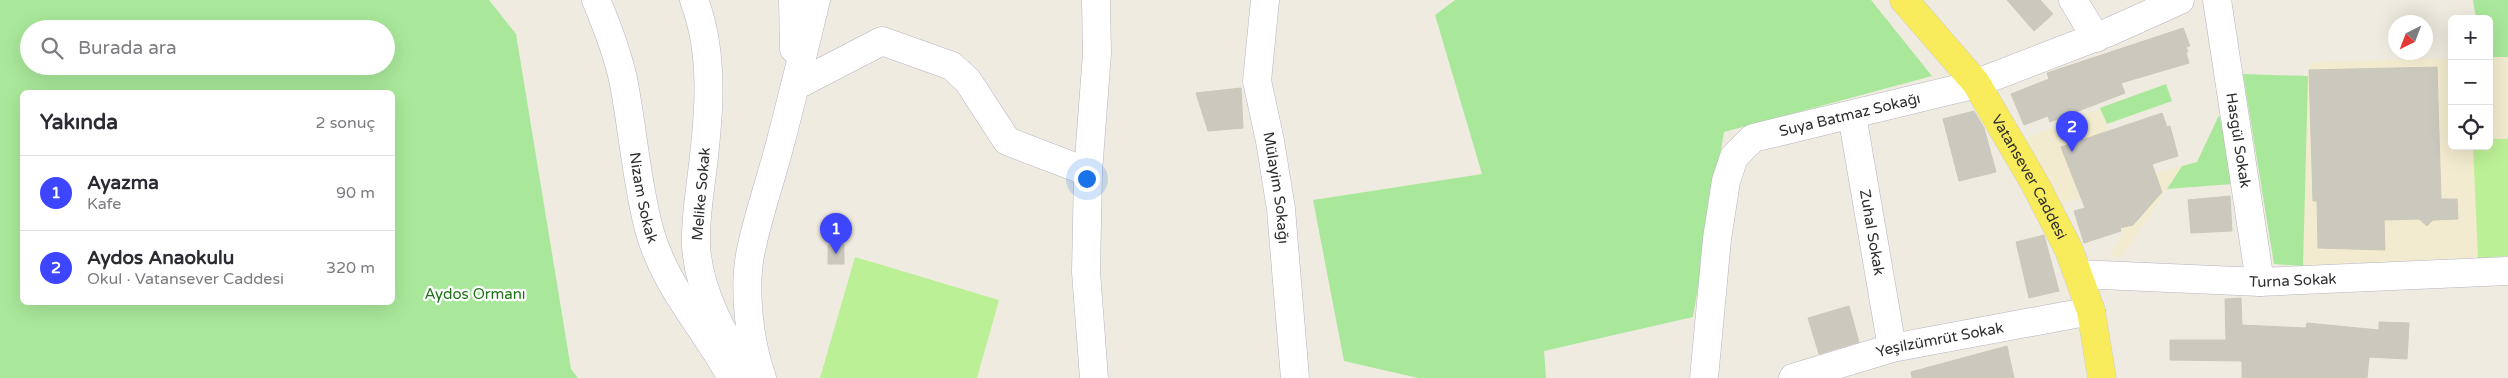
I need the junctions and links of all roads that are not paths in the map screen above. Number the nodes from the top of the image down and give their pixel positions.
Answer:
1 (596, 0) edge
2 (694, 0) edge
3 (793, 0) edge
4 (816, 0) edge
5 (1096, 0) edge
6 (1265, 0) edge
7 (1904, 0) edge
8 (2074, 0) edge
9 (2180, 0) edge
10 (2217, 0) edge
11 (2096, 38) junction
12 (1976, 83) junction
13 (795, 86) junction
14 (1852, 116) junction
15 (1088, 172) junction
16 (2078, 274) junction
17 (2508, 274) edge
18 (2260, 282) junction
19 (2090, 311) junction
20 (1892, 348) junction
21 (732, 378) edge
22 (751, 378) edge
23 (762, 378) edge
24 (1094, 378) edge
25 (1295, 378) edge
26 (1704, 378) edge
27 (1793, 378) edge
28 (2102, 378) edge

1 - 21 street, Nizam Sokak
2 - 22 street, Melike Sokak
3 - 13 street
4 - 13 street
5 - 15 street
6 - 25 street, Mülayim Sokağı
7 - 12 main road, Vatansever Caddesi
8 - 11 street
9 - 11 street, Suya Batmaz Sokağı
10 - 18 street, Hasgül Sokak
11 - 12 street, Suya Batmaz Sokağı
12 - 14 street, Suya Batmaz Sokağı
12 - 16 main road, Vatansever Caddesi
13 - 15 street
13 - 23 street
14 - 20 street, Zuhal Sokak
14 - 26 street, Suya Batmaz Sokağı
15 - 24 street
16 - 18 street, Turna Sokak
16 - 19 main road, Vatansever Caddesi
17 - 18 street, Turna Sokak
19 - 20 street, Yeşilzümrüt Sokak
19 - 28 main road, Vatansever Caddesi
20 - 27 street, Yeşilzümrüt Sokak

